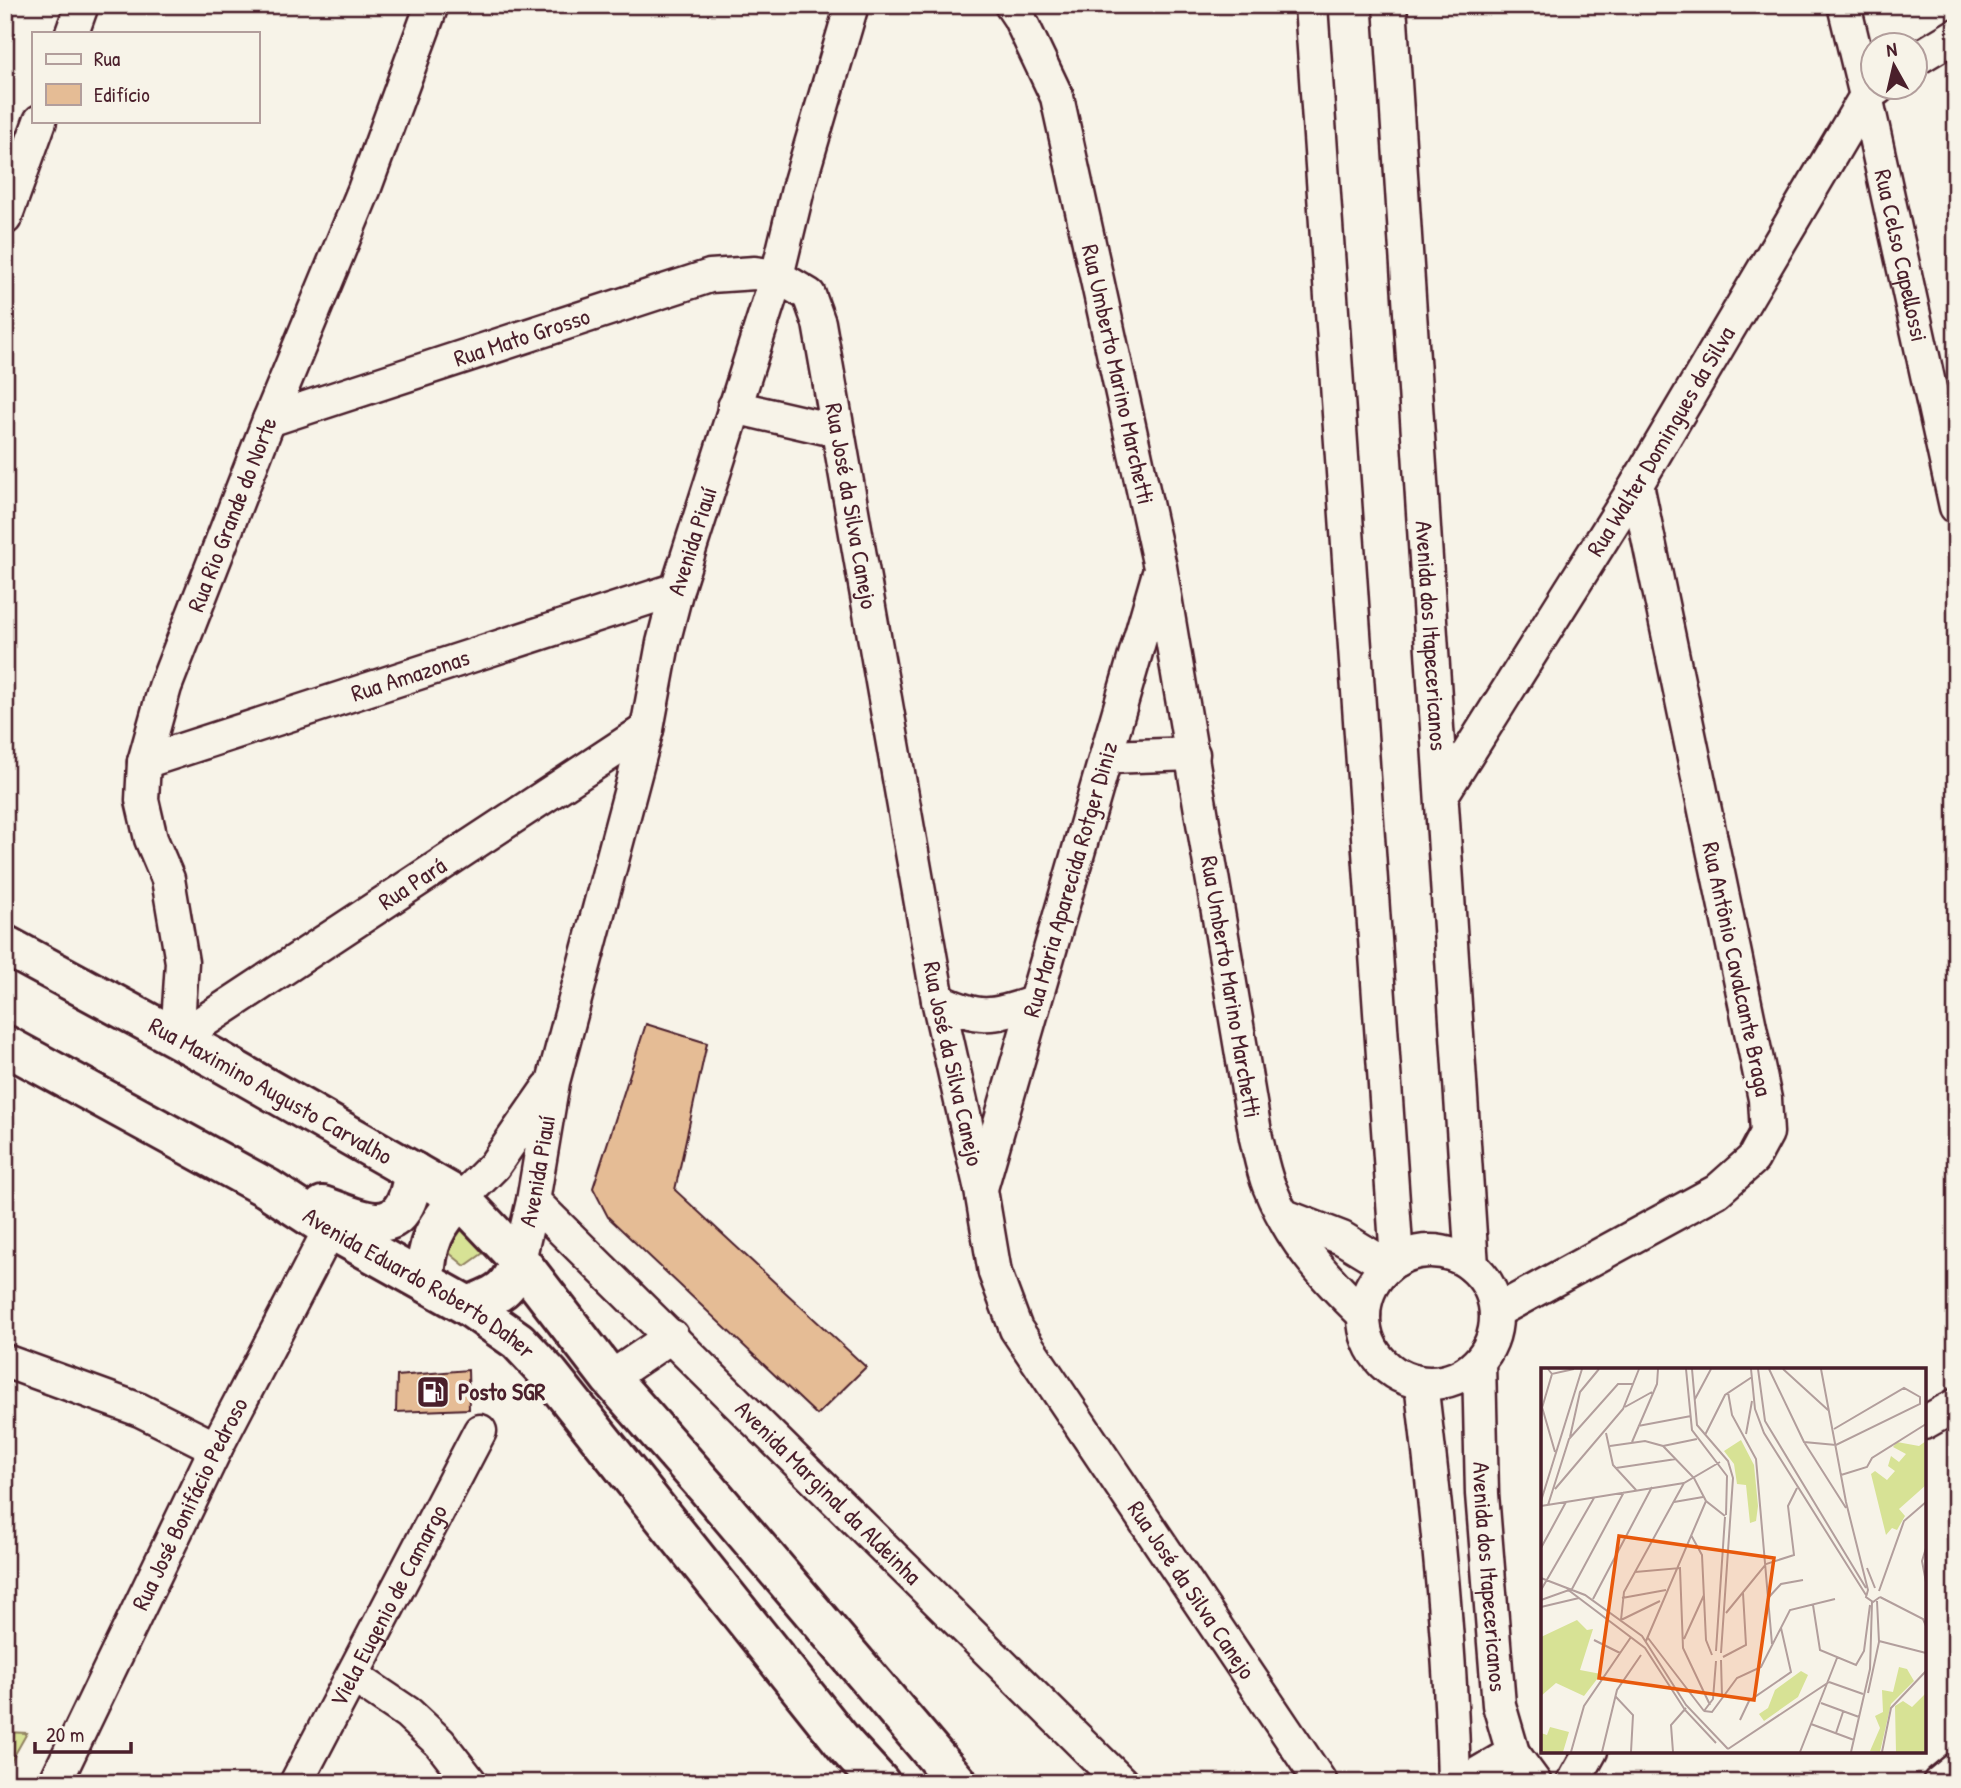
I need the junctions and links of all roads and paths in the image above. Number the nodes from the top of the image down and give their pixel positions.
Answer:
1 (82, 5) edge
2 (432, 5) edge
3 (852, 5) edge
4 (1011, 5) edge
5 (1311, 5) edge
6 (1390, 5) edge
7 (1844, 5) edge
8 (72, 32) edge
9 (1956, 35) edge
10 (1930, 51) edge
11 (1860, 55) edge
12 (1866, 102) edge
13 (1874, 102) edge
14 (40, 122) edge
15 (5, 218) edge
16 (777, 276) junction
17 (1927, 382) junction
18 (734, 407) junction
19 (1956, 408) edge
20 (269, 420) junction
21 (838, 431) junction
22 (1637, 484) junction
23 (1956, 508) edge
24 (1160, 567) junction
25 (677, 589) junction
26 (647, 729) junction
27 (1193, 754) junction
28 (1108, 757) junction
29 (144, 762) junction
30 (1441, 795) junction
31 (5, 945) edge
32 (938, 1000) junction
33 (1033, 1003) junction
34 (177, 1039) junction
35 (5, 1045) edge
36 (553, 1082) junction
37 (414, 1172) junction
38 (267, 1188) junction
39 (981, 1190) junction
40 (461, 1199) junction
41 (533, 1201) junction
42 (1285, 1216) junction
43 (330, 1229) junction
44 (519, 1260) junction
45 (1393, 1263) junction
46 (1472, 1266) junction
47 (425, 1281) junction
48 (468, 1306) junction
49 (1497, 1311) junction
50 (1364, 1315) junction
51 (672, 1336) junction
52 (5, 1361) edge
53 (1479, 1363) junction
54 (610, 1378) junction
55 (1421, 1383) junction
56 (1956, 1405) edge
57 (1926, 1422) edge
58 (480, 1431) dead end
59 (216, 1448) junction
60 (353, 1676) junction
61 (1513, 1753) junction
62 (1590, 1753) edge
63 (1956, 1769) edge
64 (55, 1783) edge
65 (296, 1783) edge
66 (471, 1783) edge
67 (880, 1783) edge
68 (958, 1783) edge
69 (1122, 1783) edge
70 (1321, 1783) edge
71 (1454, 1783) edge
72 (1462, 1783) edge
73 (1535, 1783) edge
74 (1573, 1783) edge
75 (1939, 1783) edge

1 - 8 street
2 - 20 street, Rua Rio Grande do Norte
3 - 16 street, Avenida Piauí
4 - 24 street, Rua Umberto Marino Marchetti
5 - 45 street
6 - 30 street, Avenida dos Itapecericanos
7 - 11 street, Rua Celso Capellossi
9 - 10 street
12 - 22 street, Rua Walter Domingues da Silva
13 - 17 street, Rua Celso Capellossi
14 - 15 street
16 - 18 street, Avenida Piauí
16 - 20 street, Rua Mato Grosso
16 - 21 street, Rua José da Silva Canejo
17 - 19 street
17 - 23 street, Rua Celso Capellossi
18 - 21 street
18 - 25 street, Avenida Piauí
20 - 29 street, Rua Rio Grande do Norte
21 - 32 street, Rua José da Silva Canejo
22 - 30 street, Rua Walter Domingues da Silva
22 - 49 street, Rua Antônio Cavalcante Braga
24 - 27 street, Rua Umberto Marino Marchetti
24 - 28 street, Rua Maria Aparecida Rotger Diniz
25 - 26 street, Avenida Piauí
25 - 29 street, Rua Amazonas
26 - 34 street, Rua Pará
26 - 36 street, Avenida Piauí
27 - 28 street
27 - 42 street, Rua Umberto Marino Marchetti
28 - 33 street, Rua Maria Aparecida Rotger Diniz
29 - 34 street, Rua Rio Grande do Norte
30 - 46 street, Avenida dos Itapecericanos
31 - 34 main road, Rua Maximino Augusto Carvalho
32 - 33 street
32 - 39 street, Rua José da Silva Canejo
33 - 39 street, Rua Maria Aparecida Rotger Diniz
34 - 37 main road, Rua Maximino Augusto Carvalho
35 - 38 main road, Avenida Eduardo Roberto Daher
36 - 40 street, Avenida Piauí
36 - 41 street, Avenida Piauí
37 - 38 main road
37 - 40 main road, Rua Maximino Augusto Carvalho
38 - 43 main road, Avenida Eduardo Roberto Daher
39 - 70 street, Rua José da Silva Canejo
40 - 44 main road, Rua Maximino Augusto Carvalho
40 - 47 main road
41 - 44 street, Avenida Piauí
41 - 51 street, Avenida Marginal da Aldeinha
42 - 45 street
42 - 50 street, Rua Umberto Marino Marchetti
43 - 47 main road, Avenida Eduardo Roberto Daher
43 - 59 street, Rua José Bonifácio Pedroso
44 - 48 main road
44 - 54 main road
45 - 46 street
45 - 50 street
46 - 49 street
47 - 48 main road, Avenida Eduardo Roberto Daher
48 - 67 main road, Avenida Eduardo Roberto Daher
49 - 53 street
50 - 55 street
51 - 54 street
51 - 69 street, Avenida Marginal da Aldeinha
52 - 59 street
53 - 55 street
53 - 61 street, Avenida dos Itapecericanos
54 - 68 main road
55 - 71 street, Avenida dos Itapecericanos
56 - 57 street
58 - 60 street, Viela Eugenio de Camargo
59 - 64 street, Rua José Bonifácio Pedroso
60 - 65 street, Viela Eugenio de Camargo
60 - 66 street
61 - 72 street
61 - 73 street, Avenida dos Itapecericanos
62 - 74 street
63 - 75 street

